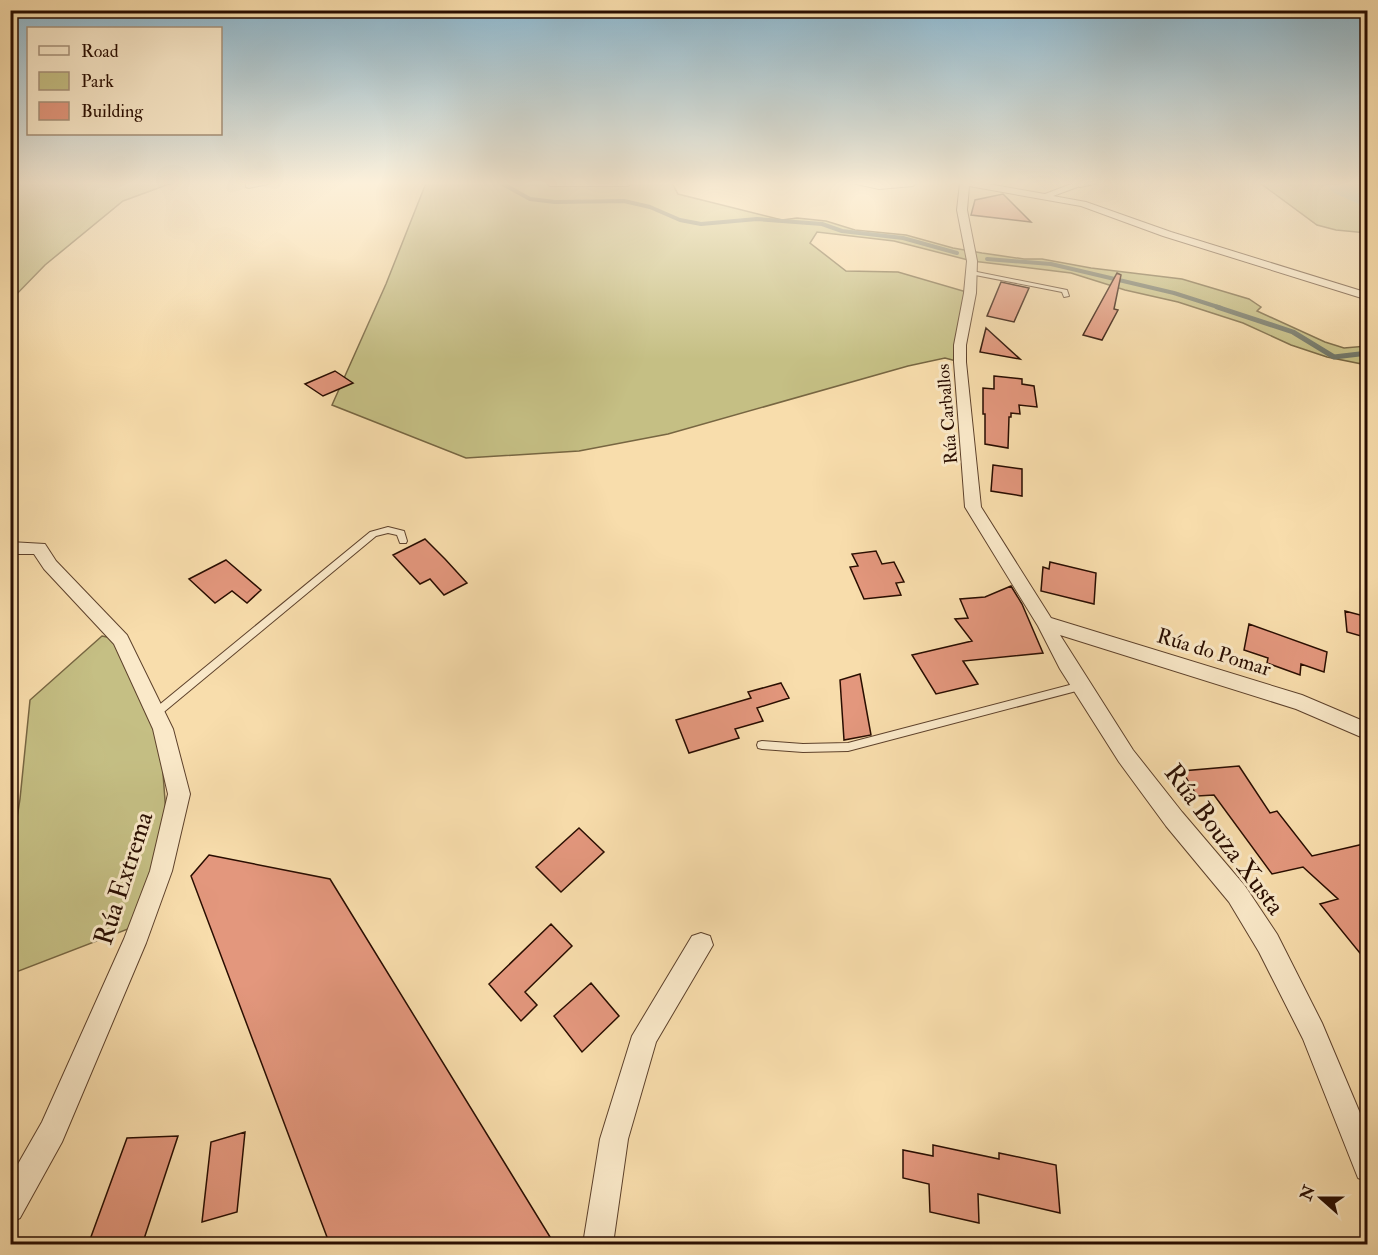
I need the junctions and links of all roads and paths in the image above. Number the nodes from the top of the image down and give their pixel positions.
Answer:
1 (969, 242) edge
2 (1192, 242) edge
3 (972, 273) junction
4 (1066, 296) dead end
5 (1368, 297) edge
6 (403, 541) dead end
7 (10, 548) edge
8 (1044, 623) junction
9 (1081, 686) junction
10 (156, 713) junction
11 (1368, 732) edge
12 (762, 745) dead end
13 (701, 945) dead end
14 (1368, 1168) edge
15 (10, 1208) edge
16 (598, 1245) edge

1 - 3 street, Rúa Carballos
2 - 5 street, Rúa Carballos
3 - 4 lane
3 - 8 street, Rúa Carballos
6 - 10 lane
7 - 10 street, Rúa Extrema
8 - 9 street, Rúa Bouza Xusta
8 - 11 street, Rúa do Pomar
9 - 12 lane
9 - 14 street, Rúa Bouza Xusta
10 - 15 street, Rúa Extrema
13 - 16 street

